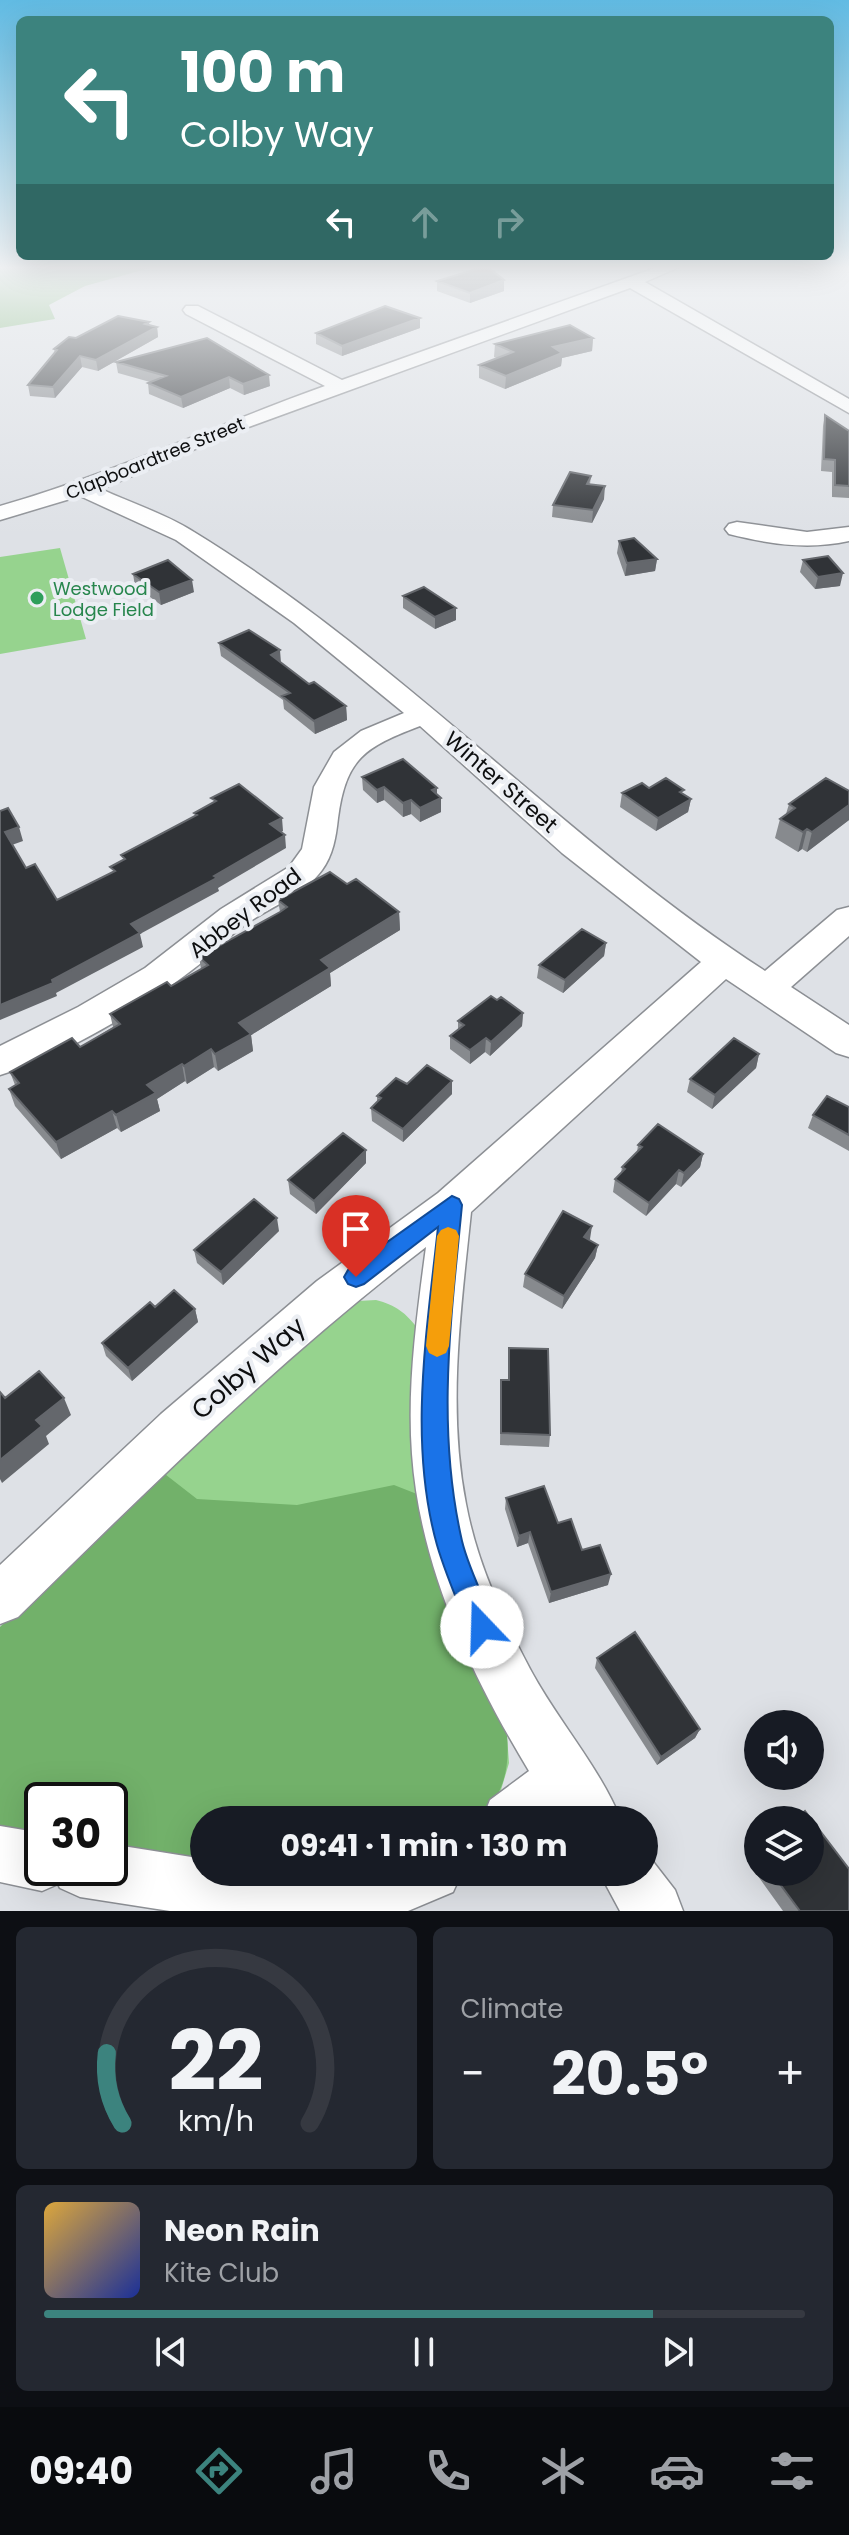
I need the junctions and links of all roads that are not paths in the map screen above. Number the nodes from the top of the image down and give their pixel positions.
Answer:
1 (283, 357) edge
2 (423, 357) edge
3 (763, 357) edge
4 (343, 388) junction
5 (849, 407) edge
6 (110, 479) junction
7 (82, 489) junction
8 (0, 513) edge
9 (155, 519) junction
10 (737, 529) dead end
11 (849, 534) edge
12 (424, 715) junction
13 (849, 918) edge
14 (724, 961) junction
15 (765, 990) junction
16 (849, 1043) edge
17 (0, 1061) edge
18 (452, 1205) junction
19 (0, 1599) edge
20 (579, 1799) edge
21 (556, 1806) edge
22 (0, 1854) edge
23 (24, 1859) edge
24 (128, 1876) edge
25 (190, 1885) edge
26 (195, 1886) edge
27 (399, 1886) edge
28 (637, 1886) edge
29 (654, 1911) edge

1 - 4 street
2 - 4 street, Clapboardtree Street
3 - 5 street
4 - 6 street, Clapboardtree Street
6 - 7 street, Clapboardtree Street
6 - 9 street, Winter Street
7 - 8 street, Clapboardtree Street
7 - 9 street, Winter Street
9 - 12 street, Winter Street
10 - 11 street
12 - 14 street, Winter Street
12 - 17 street, Abbey Road
13 - 15 street
14 - 15 street, Winter Street
14 - 18 street, Colby Way
15 - 16 street, Winter Street
18 - 19 street, Colby Way
18 - 20 street
20 - 21 street
22 - 23 street
24 - 25 street
26 - 27 street
28 - 29 street

